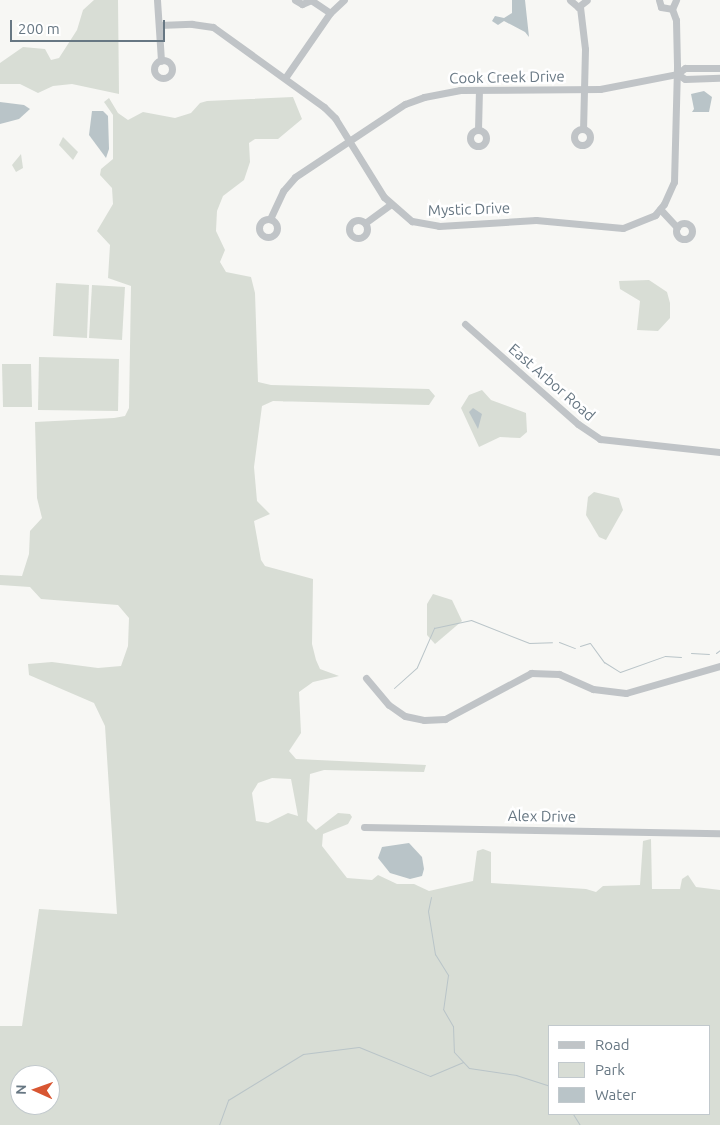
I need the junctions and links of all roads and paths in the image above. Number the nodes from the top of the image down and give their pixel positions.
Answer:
1 (158, 0) edge
2 (295, 0) edge
3 (311, 0) edge
4 (344, 0) edge
5 (570, 0) edge
6 (587, 0) edge
7 (659, 0) edge
8 (676, 0) edge
9 (580, 7) junction
10 (672, 9) junction
11 (330, 13) junction
12 (159, 26) junction
13 (161, 61) dead end
14 (720, 68) edge
15 (677, 74) junction
16 (284, 78) junction
17 (720, 78) edge
18 (585, 89) junction
19 (479, 90) junction
20 (583, 129) dead end
21 (478, 130) dead end
22 (350, 140) junction
23 (391, 204) junction
24 (660, 209) junction
25 (270, 219) dead end
26 (364, 223) dead end
27 (677, 226) dead end
28 (464, 324) dead end
29 (720, 452) edge
30 (720, 666) edge
31 (366, 678) dead end
32 (364, 827) dead end
33 (720, 833) edge

1 - 12 street
2 - 3 street
3 - 11 street
4 - 11 street
5 - 9 street
6 - 9 street
7 - 10 street
8 - 10 street
9 - 18 street
10 - 15 street, Mystic Drive
11 - 16 street
12 - 13 street
12 - 16 street, Mystic Drive
14 - 15 street, Cook Creek Drive
15 - 17 street, Cook Creek Drive
15 - 18 street, Cook Creek Drive
15 - 24 street, Mystic Drive
16 - 22 street, Mystic Drive
18 - 19 street, Cook Creek Drive
18 - 20 street
19 - 21 street
19 - 22 street, Cook Creek Drive
22 - 23 street, Mystic Drive
22 - 25 street, Cook Creek Drive
23 - 24 street, Mystic Drive
23 - 26 street
24 - 27 street
28 - 29 street, East Arbor Road
30 - 31 street
32 - 33 street, Alex Drive

